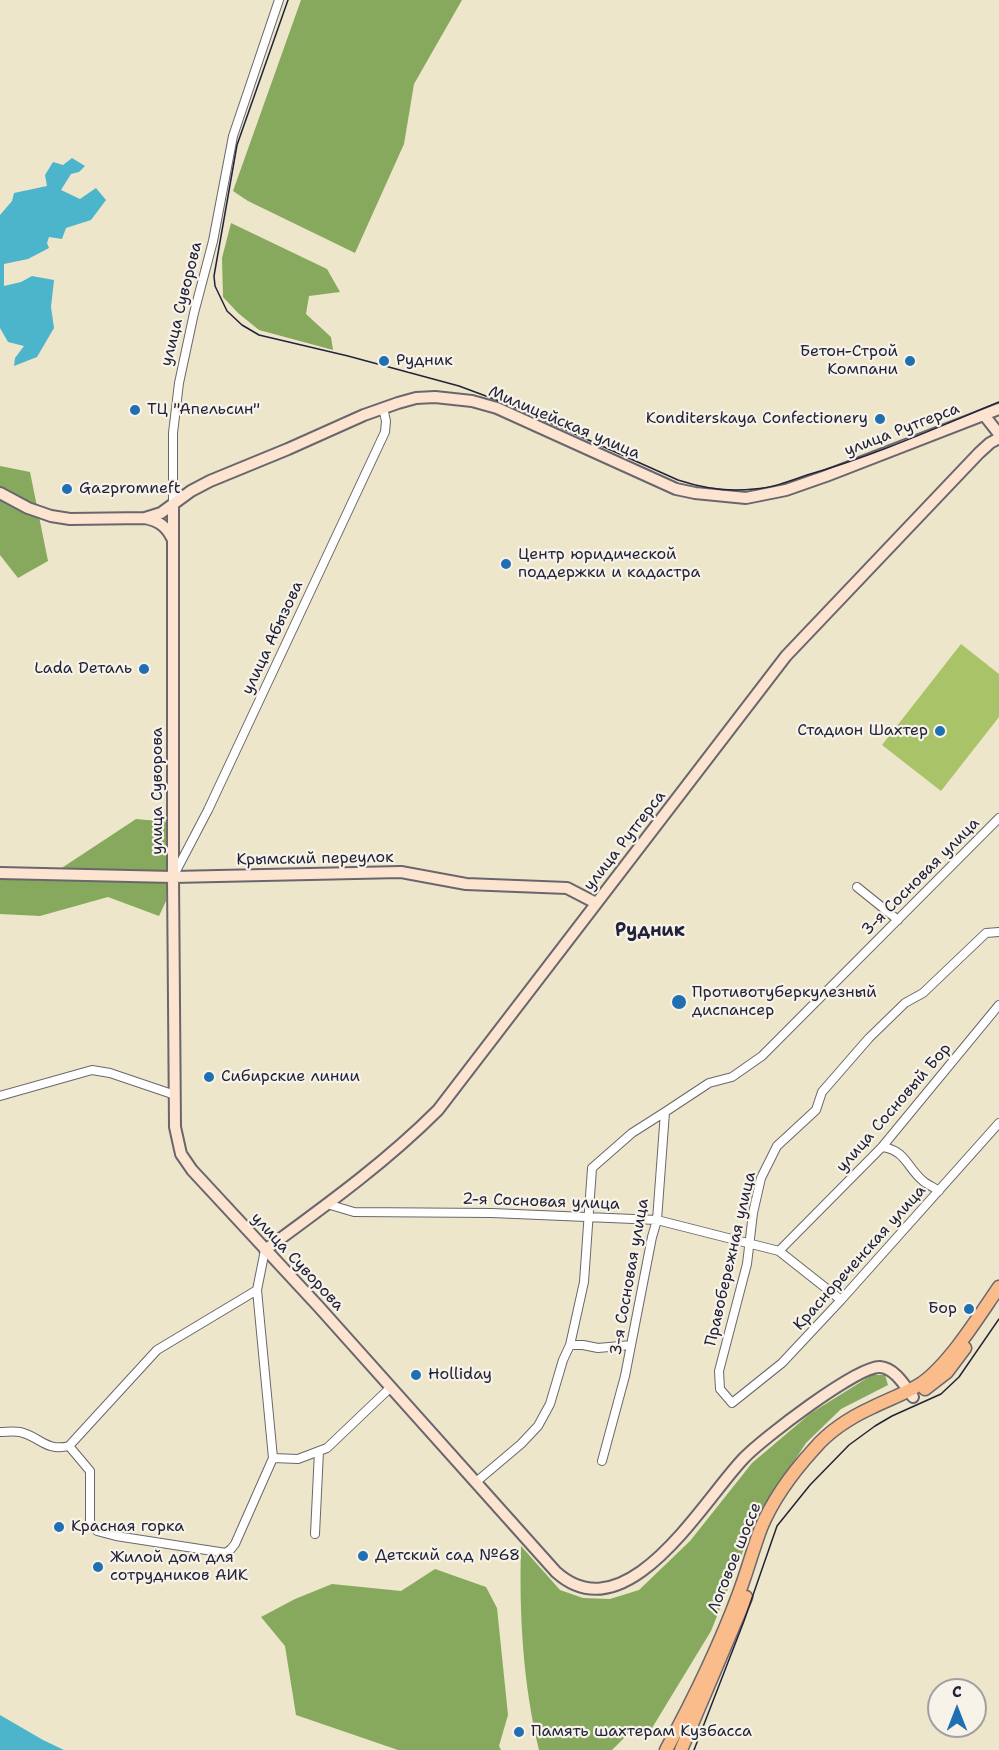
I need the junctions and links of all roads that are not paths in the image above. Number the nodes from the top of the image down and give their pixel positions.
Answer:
1 (279, 0) edge
2 (383, 408) junction
3 (999, 409) edge
4 (984, 415) junction
5 (999, 436) edge
6 (0, 493) edge
7 (746, 498) joint
8 (173, 505) junction
9 (145, 518) junction
10 (173, 541) junction
11 (999, 818) edge
12 (0, 873) edge
13 (173, 877) junction
14 (857, 886) dead end
15 (596, 903) junction
16 (898, 920) junction
17 (999, 932) edge
18 (999, 1005) edge
19 (0, 1095) edge
20 (175, 1095) junction
21 (665, 1112) junction
22 (999, 1123) edge
23 (882, 1147) junction
24 (939, 1191) junction
25 (327, 1204) junction
26 (590, 1216) junction
27 (657, 1220) junction
28 (750, 1243) junction
29 (265, 1250) junction
30 (779, 1251) junction
31 (999, 1287) edge
32 (257, 1290) junction
33 (841, 1300) junction
34 (999, 1301) edge
35 (570, 1345) junction
36 (631, 1345) junction
37 (392, 1388) junction
38 (911, 1394) junction
39 (732, 1403) joint
40 (0, 1432) edge
41 (69, 1446) junction
42 (319, 1451) junction
43 (273, 1458) junction
44 (602, 1461) dead end
45 (476, 1482) junction
46 (315, 1534) dead end
47 (666, 1750) edge
48 (681, 1750) edge

1 - 8 street, улица Суворова
2 - 7 main road, Милицейская улица
2 - 8 main road, Милицейская улица
2 - 13 street, улица Абызова
3 - 4 main road, улица Рутгерса
4 - 5 main road
4 - 7 main road, улица Рутгерса
5 - 15 main road, улица Рутгерса
6 - 9 main road
8 - 9 main road, Милицейская улица
8 - 10 main road, улица Суворова
9 - 10 main road
10 - 13 main road, улица Суворова
11 - 16 street, 3-я Сосновая улица
12 - 13 main road, Крымский переулок
13 - 15 main road, Крымский переулок
13 - 20 main road, улица Суворова
14 - 16 street
15 - 25 main road, улица Рутгерса
16 - 21 street, 3-я Сосновая улица
17 - 28 street, Правобережная улица
18 - 23 street, улица Сосновый Бор
19 - 20 street
20 - 29 main road, улица Суворова
21 - 26 street
21 - 27 street, 3-я Сосновая улица
22 - 24 street, Краснореченская улица
23 - 24 street
23 - 30 street, улица Сосновый Бор
24 - 33 street, Краснореченская улица
25 - 26 street, 2-я Сосновая улица
25 - 29 main road, улица Рутгерса
26 - 27 street, 2-я Сосновая улица
26 - 35 street
27 - 28 street, 2-я Сосновая улица
27 - 36 street, 3-я Сосновая улица
28 - 30 street, 2-я Сосновая улица
28 - 39 street, Правобережная улица
29 - 32 street
29 - 37 main road, улица Суворова
30 - 33 street, 2-я Сосновая улица
31 - 38 main road, Логовое шоссе
32 - 41 street
32 - 43 street
33 - 39 street, Краснореченская улица
34 - 38 main road, Логовое шоссе
35 - 36 street
35 - 45 street
36 - 44 street, 3-я Сосновая улица
37 - 42 street
37 - 45 main road, улица Суворова
38 - 45 main road, улица Суворова
38 - 47 main road, Логовое шоссе
38 - 48 main road, Логовое шоссе
40 - 41 street
41 - 43 street
42 - 43 street
42 - 46 street

